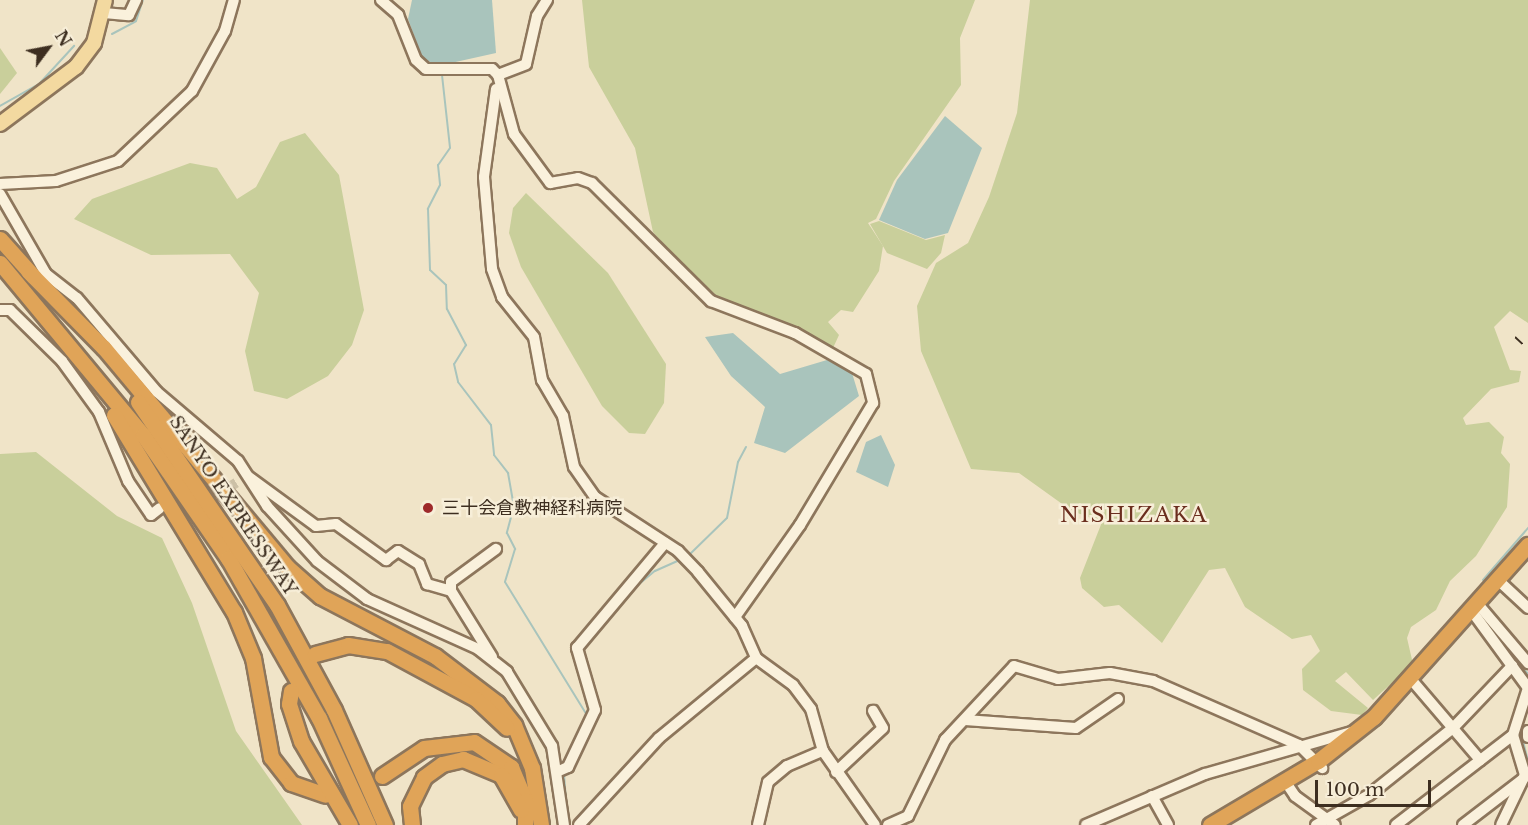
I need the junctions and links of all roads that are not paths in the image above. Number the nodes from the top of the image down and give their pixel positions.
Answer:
1 (136, 0) edge
2 (234, 0) edge
3 (381, 0) edge
4 (547, 0) edge
5 (104, 7) edge
6 (498, 75) junction
7 (0, 124) edge
8 (0, 184) edge
9 (0, 194) edge
10 (0, 239) edge
11 (0, 263) edge
12 (28, 271) junction
13 (16, 280) junction
14 (0, 310) edge
15 (246, 475) junction
16 (236, 483) tunnel mouth
17 (160, 508) tunnel mouth
18 (665, 543) junction
19 (1528, 545) edge
20 (496, 549) dead end
21 (1528, 560) edge
22 (1501, 583) junction
23 (451, 591) junction
24 (1528, 608) edge
25 (1477, 610) junction
26 (735, 617) junction
27 (315, 654) dead end
28 (492, 657) junction
29 (756, 658) junction
30 (1528, 663) edge
31 (1512, 666) junction
32 (1413, 681) junction
33 (291, 691) dead end
34 (1118, 699) dead end
35 (873, 711) dead end
36 (965, 720) junction
37 (1453, 728) junction
38 (1358, 731) junction
39 (1528, 731) edge
40 (1513, 735) junction
41 (1528, 737) edge
42 (521, 744) junction
43 (1299, 745) junction
44 (823, 751) junction
45 (1480, 760) junction
46 (1320, 765) junction
47 (562, 770) junction
48 (836, 772) junction
49 (382, 776) tunnel mouth
50 (1523, 779) junction
51 (1287, 785) junction
52 (324, 795) tunnel mouth
53 (1152, 796) junction
54 (911, 820) edge
55 (525, 822) edge
56 (1331, 822) edge
57 (350, 825) edge
58 (368, 825) edge
59 (386, 825) edge
60 (412, 825) edge
61 (541, 825) edge
62 (564, 825) edge
63 (579, 825) edge
64 (758, 825) edge
65 (875, 825) edge
66 (888, 825) edge
67 (1086, 825) edge
68 (1168, 825) edge
69 (1210, 825) edge
70 (1228, 825) edge
71 (1316, 825) edge
72 (1396, 825) edge
73 (1463, 825) edge
74 (1501, 825) edge

1 - 5 street
2 - 8 street
3 - 6 street
4 - 6 street
5 - 7 main road
6 - 18 street
6 - 26 street
9 - 15 street
10 - 12 highway, SANYO EXPRESSWAY
11 - 13 highway, SANYO EXPRESSWAY
12 - 42 highway
12 - 59 highway, SANYO EXPRESSWAY
13 - 52 highway
13 - 58 highway, SANYO EXPRESSWAY
14 - 17 street
15 - 16 street
15 - 23 street
15 - 28 street
18 - 26 street
18 - 47 street
19 - 22 highway
20 - 23 street
21 - 22 highway
22 - 24 street
22 - 25 highway
23 - 28 street
25 - 30 street
25 - 31 street
25 - 32 highway
26 - 29 street
27 - 42 highway
28 - 47 street
29 - 44 street
29 - 63 street
31 - 37 street
31 - 40 street
32 - 37 street
32 - 38 highway
32 - 46 highway
33 - 57 highway
34 - 36 street
35 - 48 street
36 - 43 street
36 - 54 street
37 - 45 street
37 - 56 street
38 - 43 street
38 - 46 highway
39 - 41 street
40 - 45 street
40 - 50 street
42 - 61 highway
43 - 46 street
43 - 53 street
44 - 48 street
44 - 64 street
45 - 72 street
46 - 51 highway
47 - 62 street
48 - 65 street
49 - 55 highway
50 - 73 street
50 - 74 street
51 - 56 street
51 - 69 highway
51 - 70 highway
53 - 67 street
53 - 68 street
54 - 66 street
55 - 60 highway
56 - 71 street

